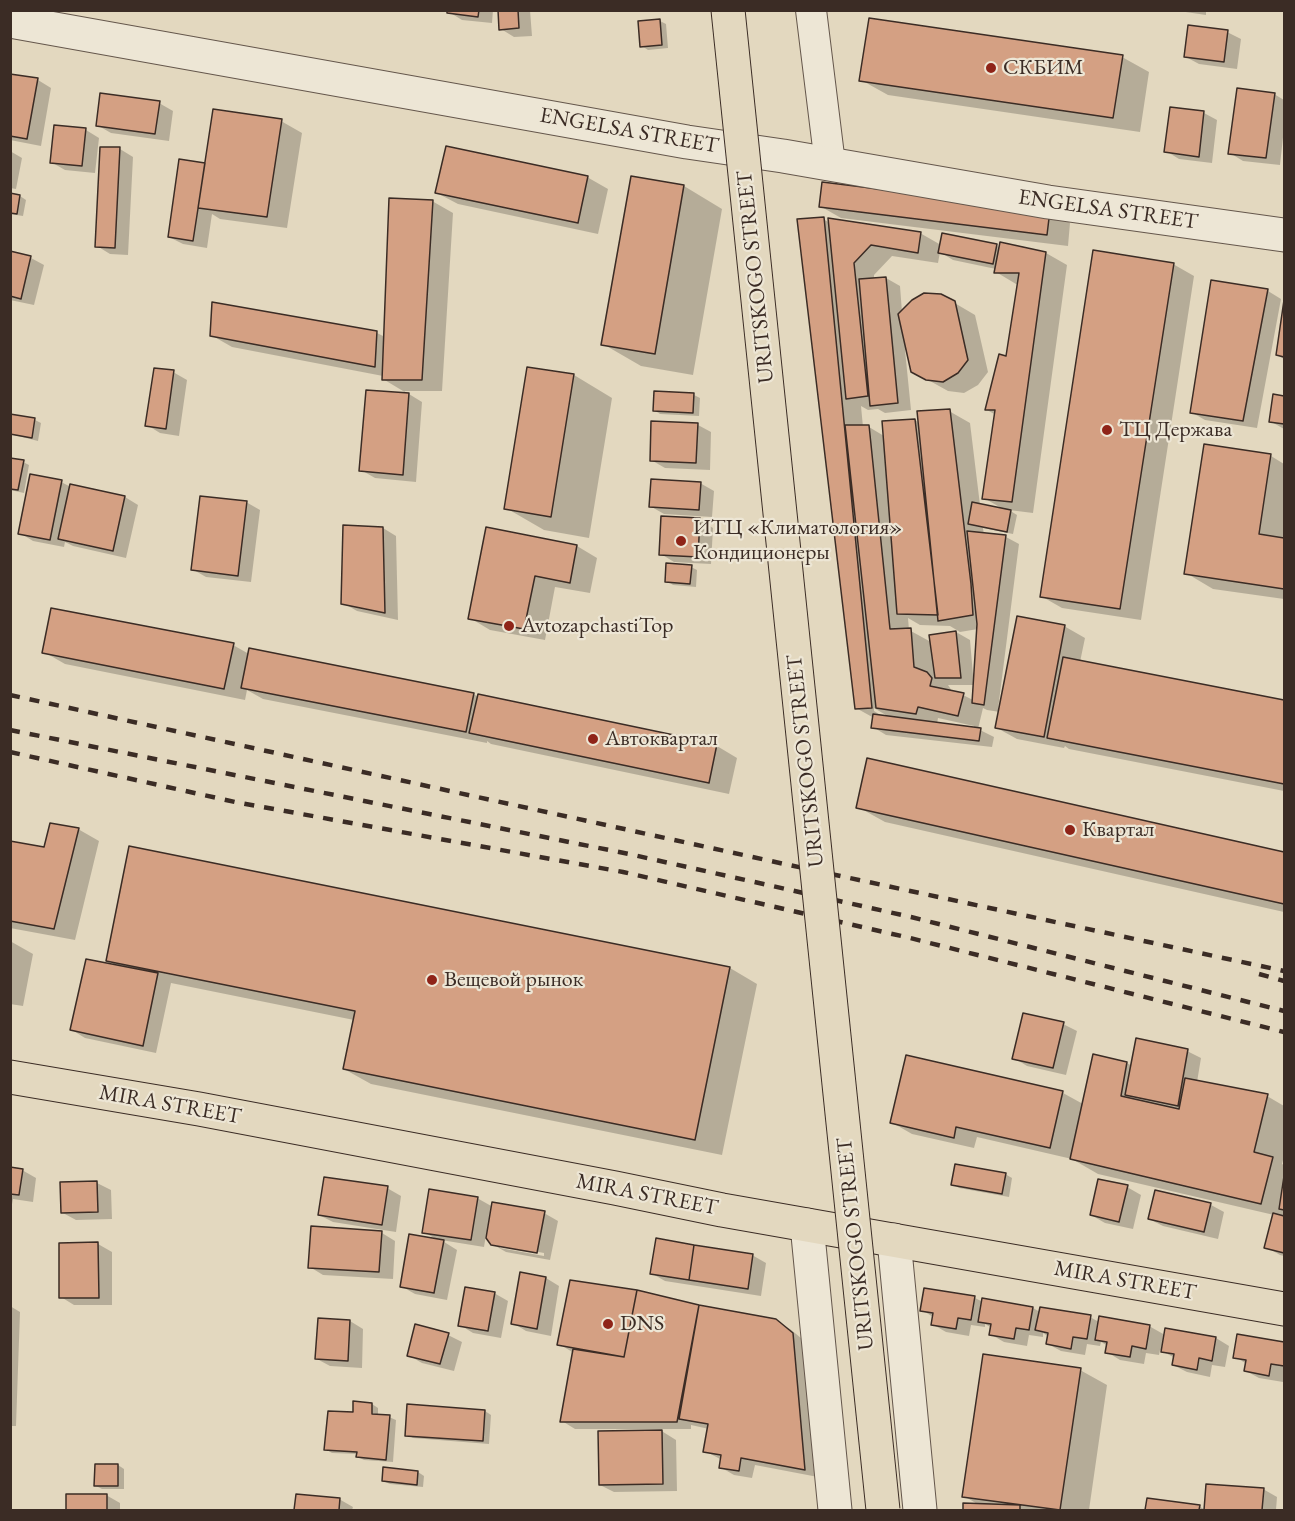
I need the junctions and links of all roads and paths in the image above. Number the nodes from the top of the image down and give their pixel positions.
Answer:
1 (728, 10) edge
2 (811, 10) edge
3 (10, 21) edge
4 (830, 164) junction
5 (1284, 235) edge
6 (10, 1077) edge
7 (807, 1225) junction
8 (894, 1240) junction
9 (1284, 1309) edge
10 (835, 1510) edge
11 (883, 1510) edge
12 (920, 1510) edge

1 - 11 main road, URITSKOGO STREET, bridge
2 - 4 street
3 - 4 street, ENGELSA STREET
4 - 5 street, ENGELSA STREET
6 - 7 main road, MIRA STREET
7 - 8 main road, MIRA STREET
7 - 10 street, URITSKOGO STREET
8 - 9 main road, MIRA STREET
8 - 12 street, URITSKOGO STREET

